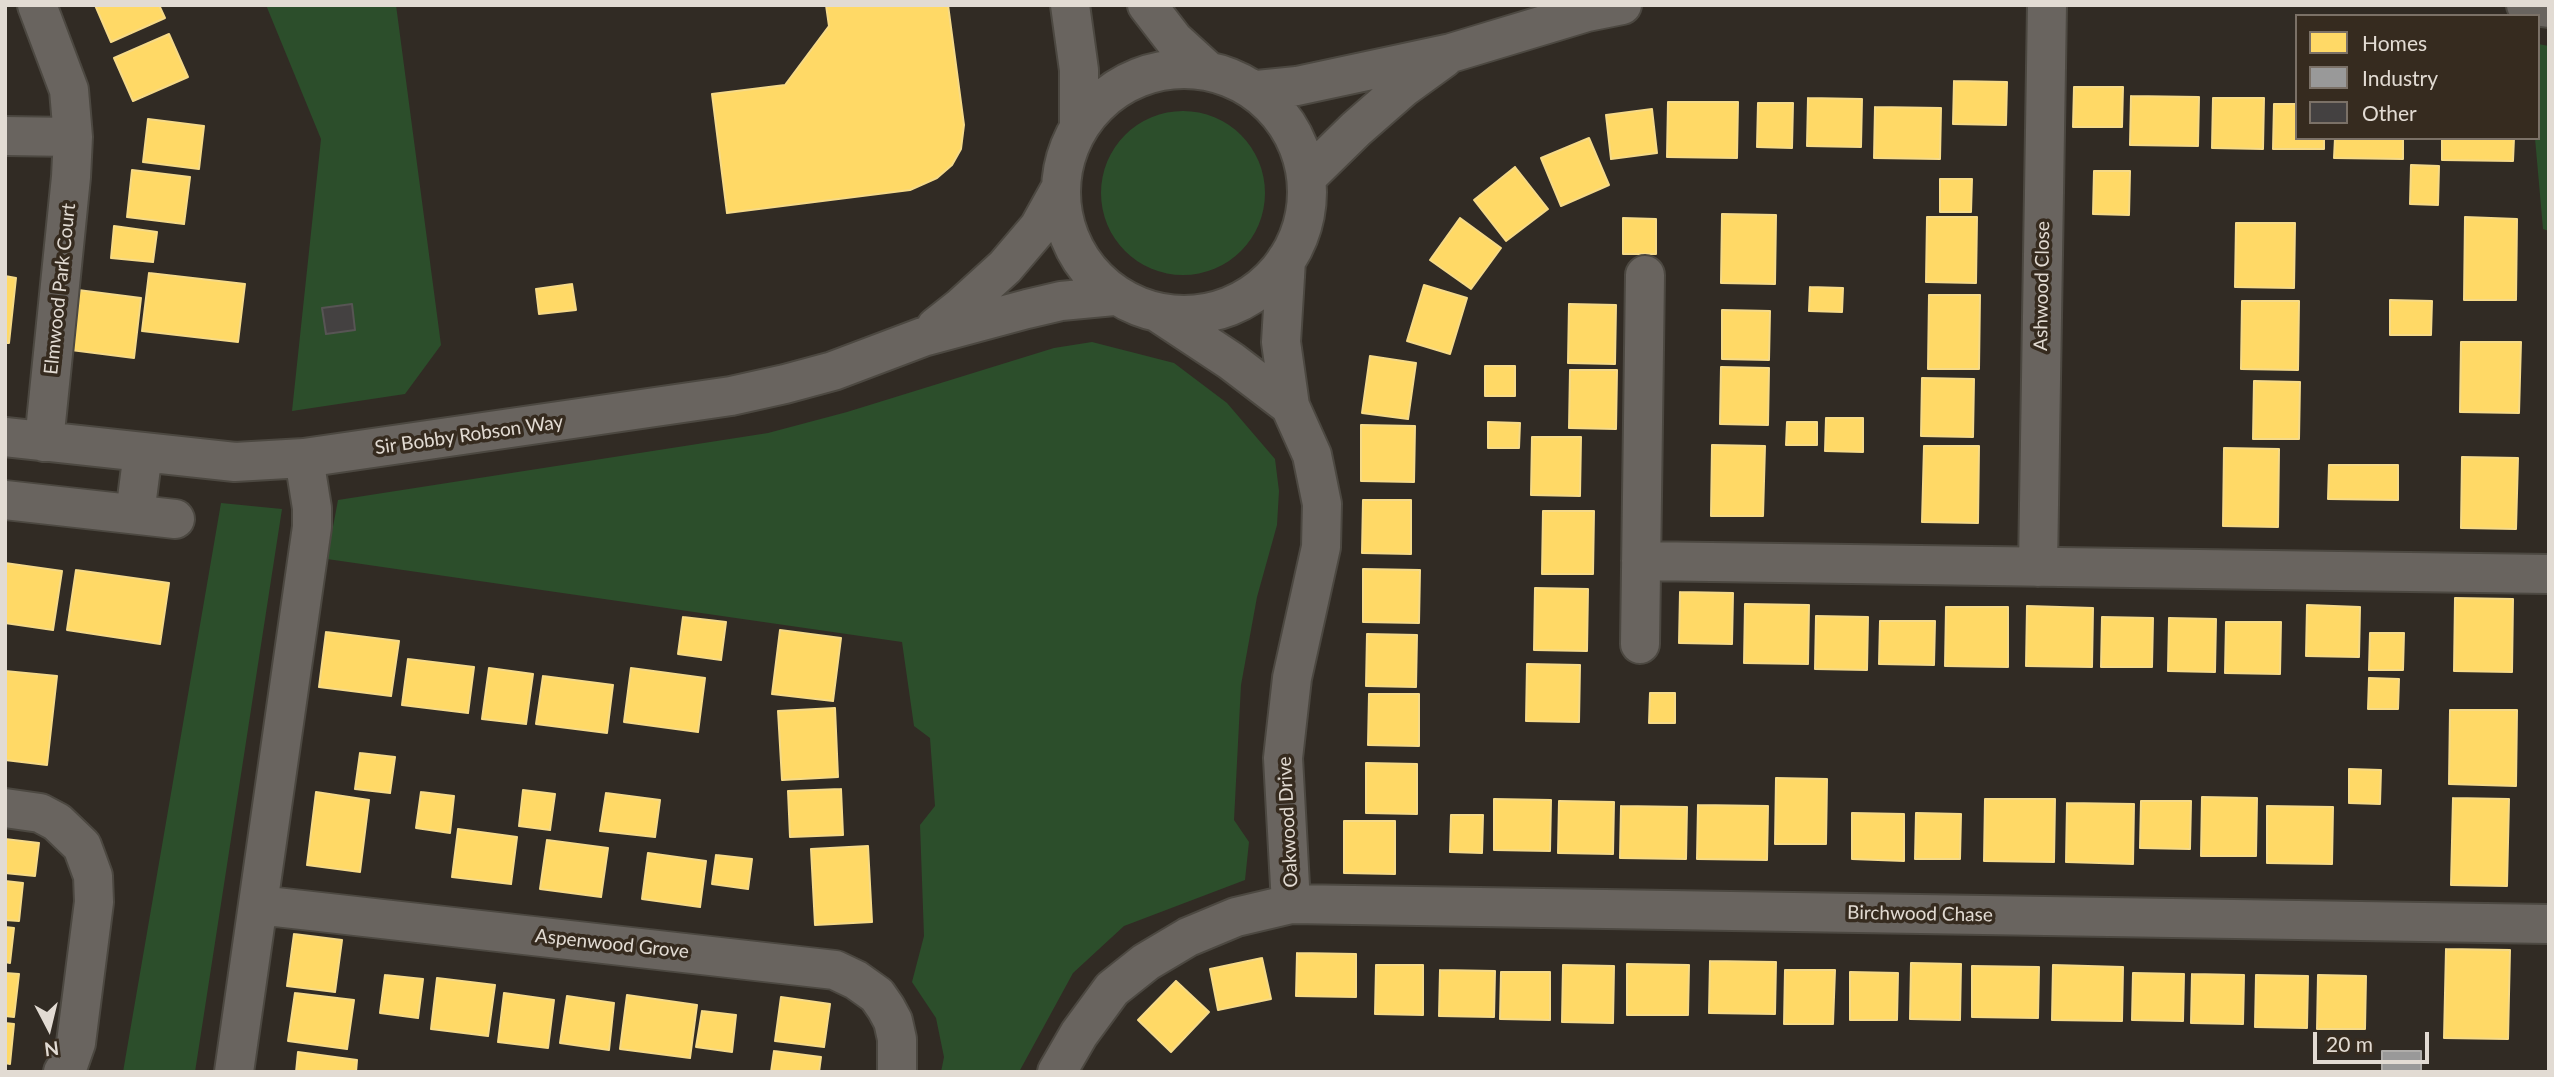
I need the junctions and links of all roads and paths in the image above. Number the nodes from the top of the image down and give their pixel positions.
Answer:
1 (37, 5) edge
2 (1070, 5) edge
3 (1147, 5) edge
4 (1622, 5) edge
5 (2047, 5) edge
6 (2526, 5) edge
7 (2549, 8) edge
8 (1451, 52) junction
9 (1208, 71) junction
10 (1256, 89) junction
11 (1079, 125) junction
12 (5, 136) edge
13 (73, 136) junction
14 (1307, 177) junction
15 (1059, 191) junction
16 (1286, 260) junction
17 (1645, 275) dead end
18 (1114, 296) junction
19 (1157, 312) junction
20 (923, 337) junction
21 (1290, 406) junction
22 (5, 437) edge
23 (44, 442) junction
24 (143, 452) junction
25 (304, 458) junction
26 (5, 500) edge
27 (135, 514) junction
28 (175, 519) dead end
29 (1641, 561) junction
30 (2038, 567) junction
31 (2549, 575) edge
32 (1640, 644) dead end
33 (5, 808) edge
34 (1292, 904) junction
35 (258, 905) junction
36 (2549, 924) edge
37 (63, 1072) edge
38 (234, 1072) edge
39 (897, 1072) edge
40 (1057, 1072) edge

1 - 13 street, Elmwood Park Court
2 - 11 street
3 - 9 street
4 - 8 street
5 - 30 street, Ashwood Close
6 - 7 street
8 - 10 street
8 - 14 street
9 - 10 street
9 - 11 street
10 - 14 street
11 - 15 street
12 - 13 street
13 - 23 street, Elmwood Park Court
14 - 16 street
15 - 18 street
15 - 20 street, Sir Bobby Robson Way
16 - 19 street
16 - 21 street, Oakwood Drive
17 - 29 street
18 - 19 street
18 - 20 street, Sir Bobby Robson Way
19 - 21 street, Oakwood Drive
20 - 25 street, Sir Bobby Robson Way
21 - 34 street, Oakwood Drive
22 - 23 street, Sir Bobby Robson Way
23 - 24 street, Sir Bobby Robson Way
24 - 25 street, Sir Bobby Robson Way
24 - 27 street
25 - 35 street
26 - 27 street
27 - 28 street
29 - 30 street
29 - 32 street
30 - 31 street
33 - 37 street
34 - 36 street, Birchwood Chase
34 - 40 street, Oakwood Drive
35 - 38 street
35 - 39 street, Aspenwood Grove

